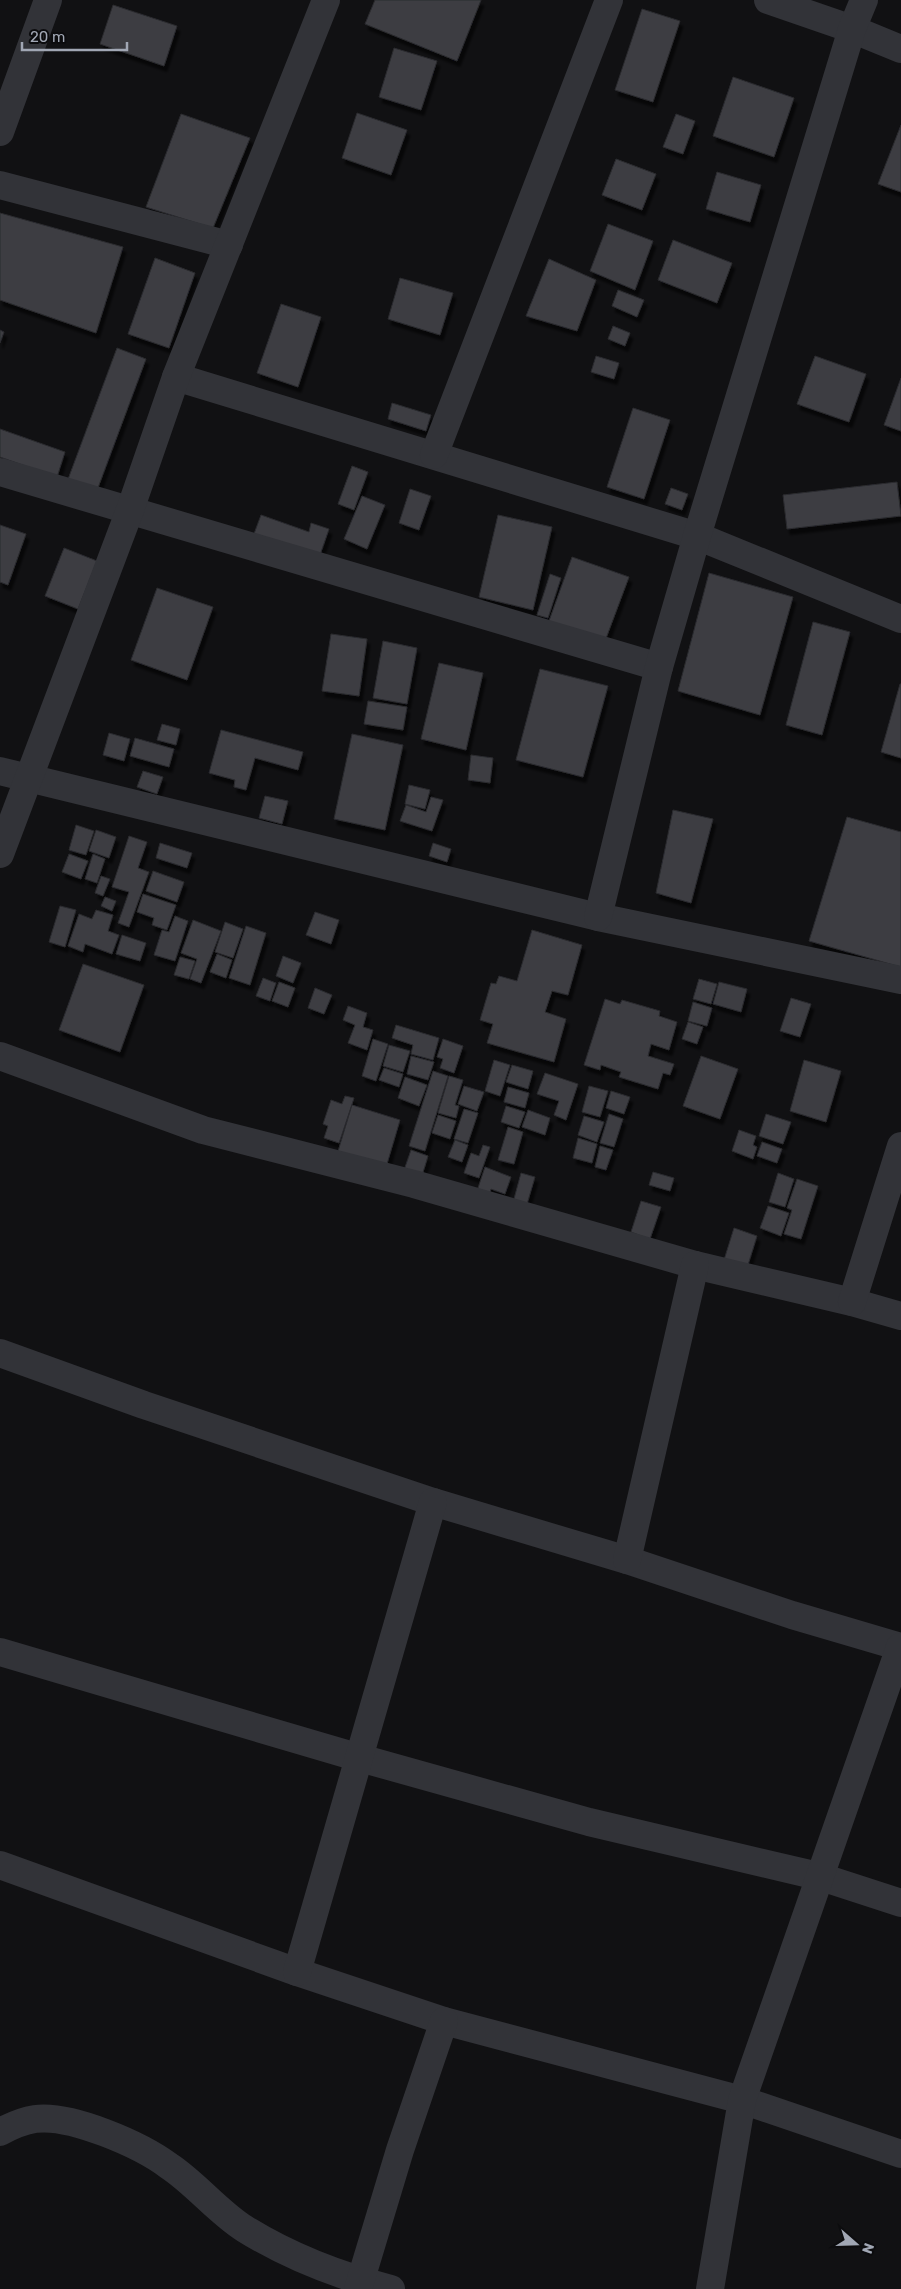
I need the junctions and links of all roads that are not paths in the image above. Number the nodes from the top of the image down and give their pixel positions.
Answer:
1 (48, 0) edge
2 (326, 0) edge
3 (609, 0) edge
4 (768, 0) edge
5 (864, 0) edge
6 (852, 29) junction
7 (901, 50) edge
8 (0, 132) edge
9 (0, 185) edge
10 (229, 245) junction
11 (176, 377) junction
12 (434, 456) junction
13 (0, 472) edge
14 (130, 510) junction
15 (697, 536) junction
16 (901, 618) edge
17 (659, 667) junction
18 (0, 771) edge
19 (29, 778) junction
20 (0, 854) edge
21 (598, 917) junction
22 (901, 980) edge
23 (0, 1056) edge
24 (901, 1146) edge
25 (695, 1265) junction
26 (852, 1302) junction
27 (901, 1316) edge
28 (0, 1354) edge
29 (433, 1502) junction
30 (627, 1560) junction
31 (900, 1647) edge
32 (0, 1652) edge
33 (360, 1758) junction
34 (0, 1865) edge
35 (818, 1876) junction
36 (901, 1903) edge
37 (297, 1972) junction
38 (444, 2021) junction
39 (742, 2100) junction
40 (0, 2132) edge
41 (901, 2154) edge
42 (360, 2285) edge
43 (391, 2289) edge
44 (710, 2289) edge

1 - 8 street
2 - 10 street
3 - 12 street
4 - 6 street
5 - 6 street
6 - 7 street
6 - 15 street
9 - 10 street
10 - 11 street
11 - 12 street
11 - 14 street
12 - 15 street
13 - 14 street
14 - 17 street
14 - 19 street
15 - 16 street
15 - 17 street
17 - 21 street
18 - 19 street
19 - 20 street
19 - 21 street
21 - 22 street
23 - 25 street
24 - 26 street
25 - 26 street
25 - 30 street
26 - 27 street
28 - 29 street
29 - 30 street
29 - 33 street
30 - 31 street
31 - 35 street
32 - 33 street
33 - 35 street
33 - 37 street
34 - 37 street
35 - 36 street
35 - 39 street
37 - 38 street
38 - 39 street
38 - 42 street
39 - 41 street
39 - 44 street
40 - 42 street
42 - 43 street

